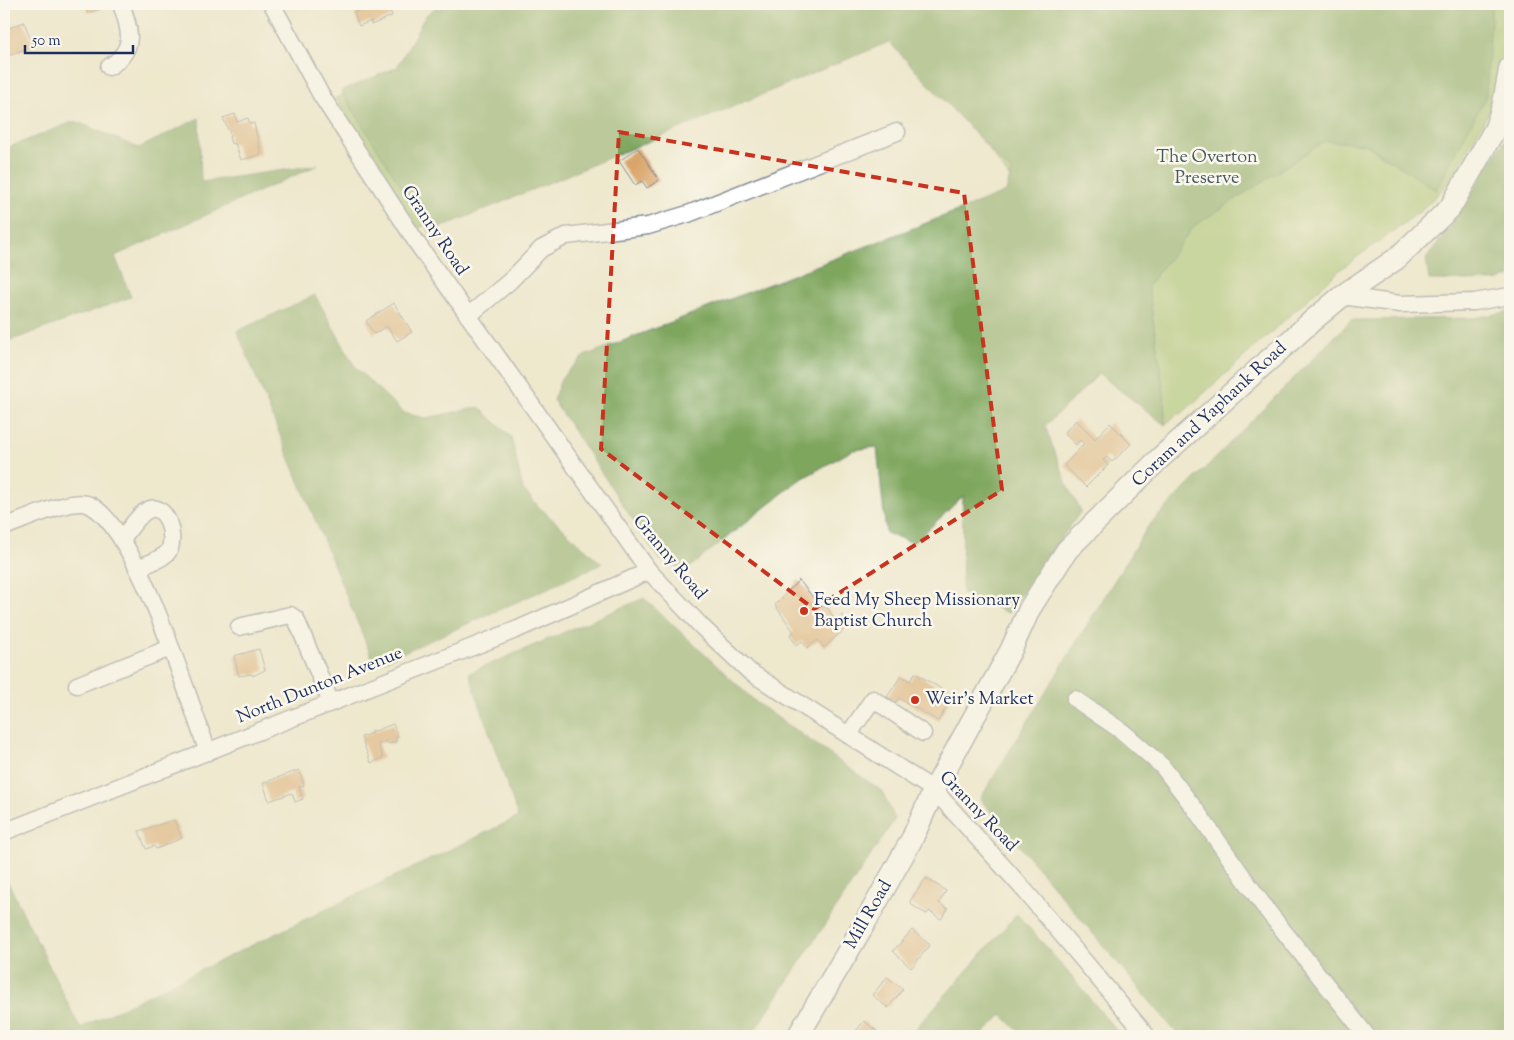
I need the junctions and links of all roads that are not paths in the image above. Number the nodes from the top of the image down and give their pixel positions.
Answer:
1 (121, 4) edge
2 (272, 4) edge
3 (109, 67) dead end
4 (1510, 68) edge
5 (897, 132) dead end
6 (1342, 296) junction
7 (1510, 296) edge
8 (468, 316) junction
9 (4, 528) edge
10 (122, 539) junction
11 (137, 568) junction
12 (649, 571) junction
13 (238, 628) dead end
14 (170, 648) junction
15 (77, 685) dead end
16 (1075, 699) dead end
17 (331, 703) junction
18 (923, 733) dead end
19 (849, 734) junction
20 (208, 752) junction
21 (934, 790) junction
22 (4, 832) edge
23 (798, 1036) edge
24 (1147, 1036) edge
25 (1367, 1036) edge

1 - 3 street
2 - 8 street, Granny Road
4 - 6 main road, Coram and Yaphank Road
5 - 8 street
6 - 7 street
6 - 21 main road, Coram and Yaphank Road
8 - 12 street, Granny Road
9 - 10 street
10 - 11 street
10 - 11 street
11 - 14 street
12 - 17 street, North Dunton Avenue
12 - 19 street, Granny Road
13 - 17 street
14 - 15 street
14 - 20 street
16 - 25 street
17 - 20 street, North Dunton Avenue
18 - 19 street
19 - 21 street, Granny Road
20 - 22 street, North Dunton Avenue
21 - 23 main road, Mill Road
21 - 24 street, Granny Road

